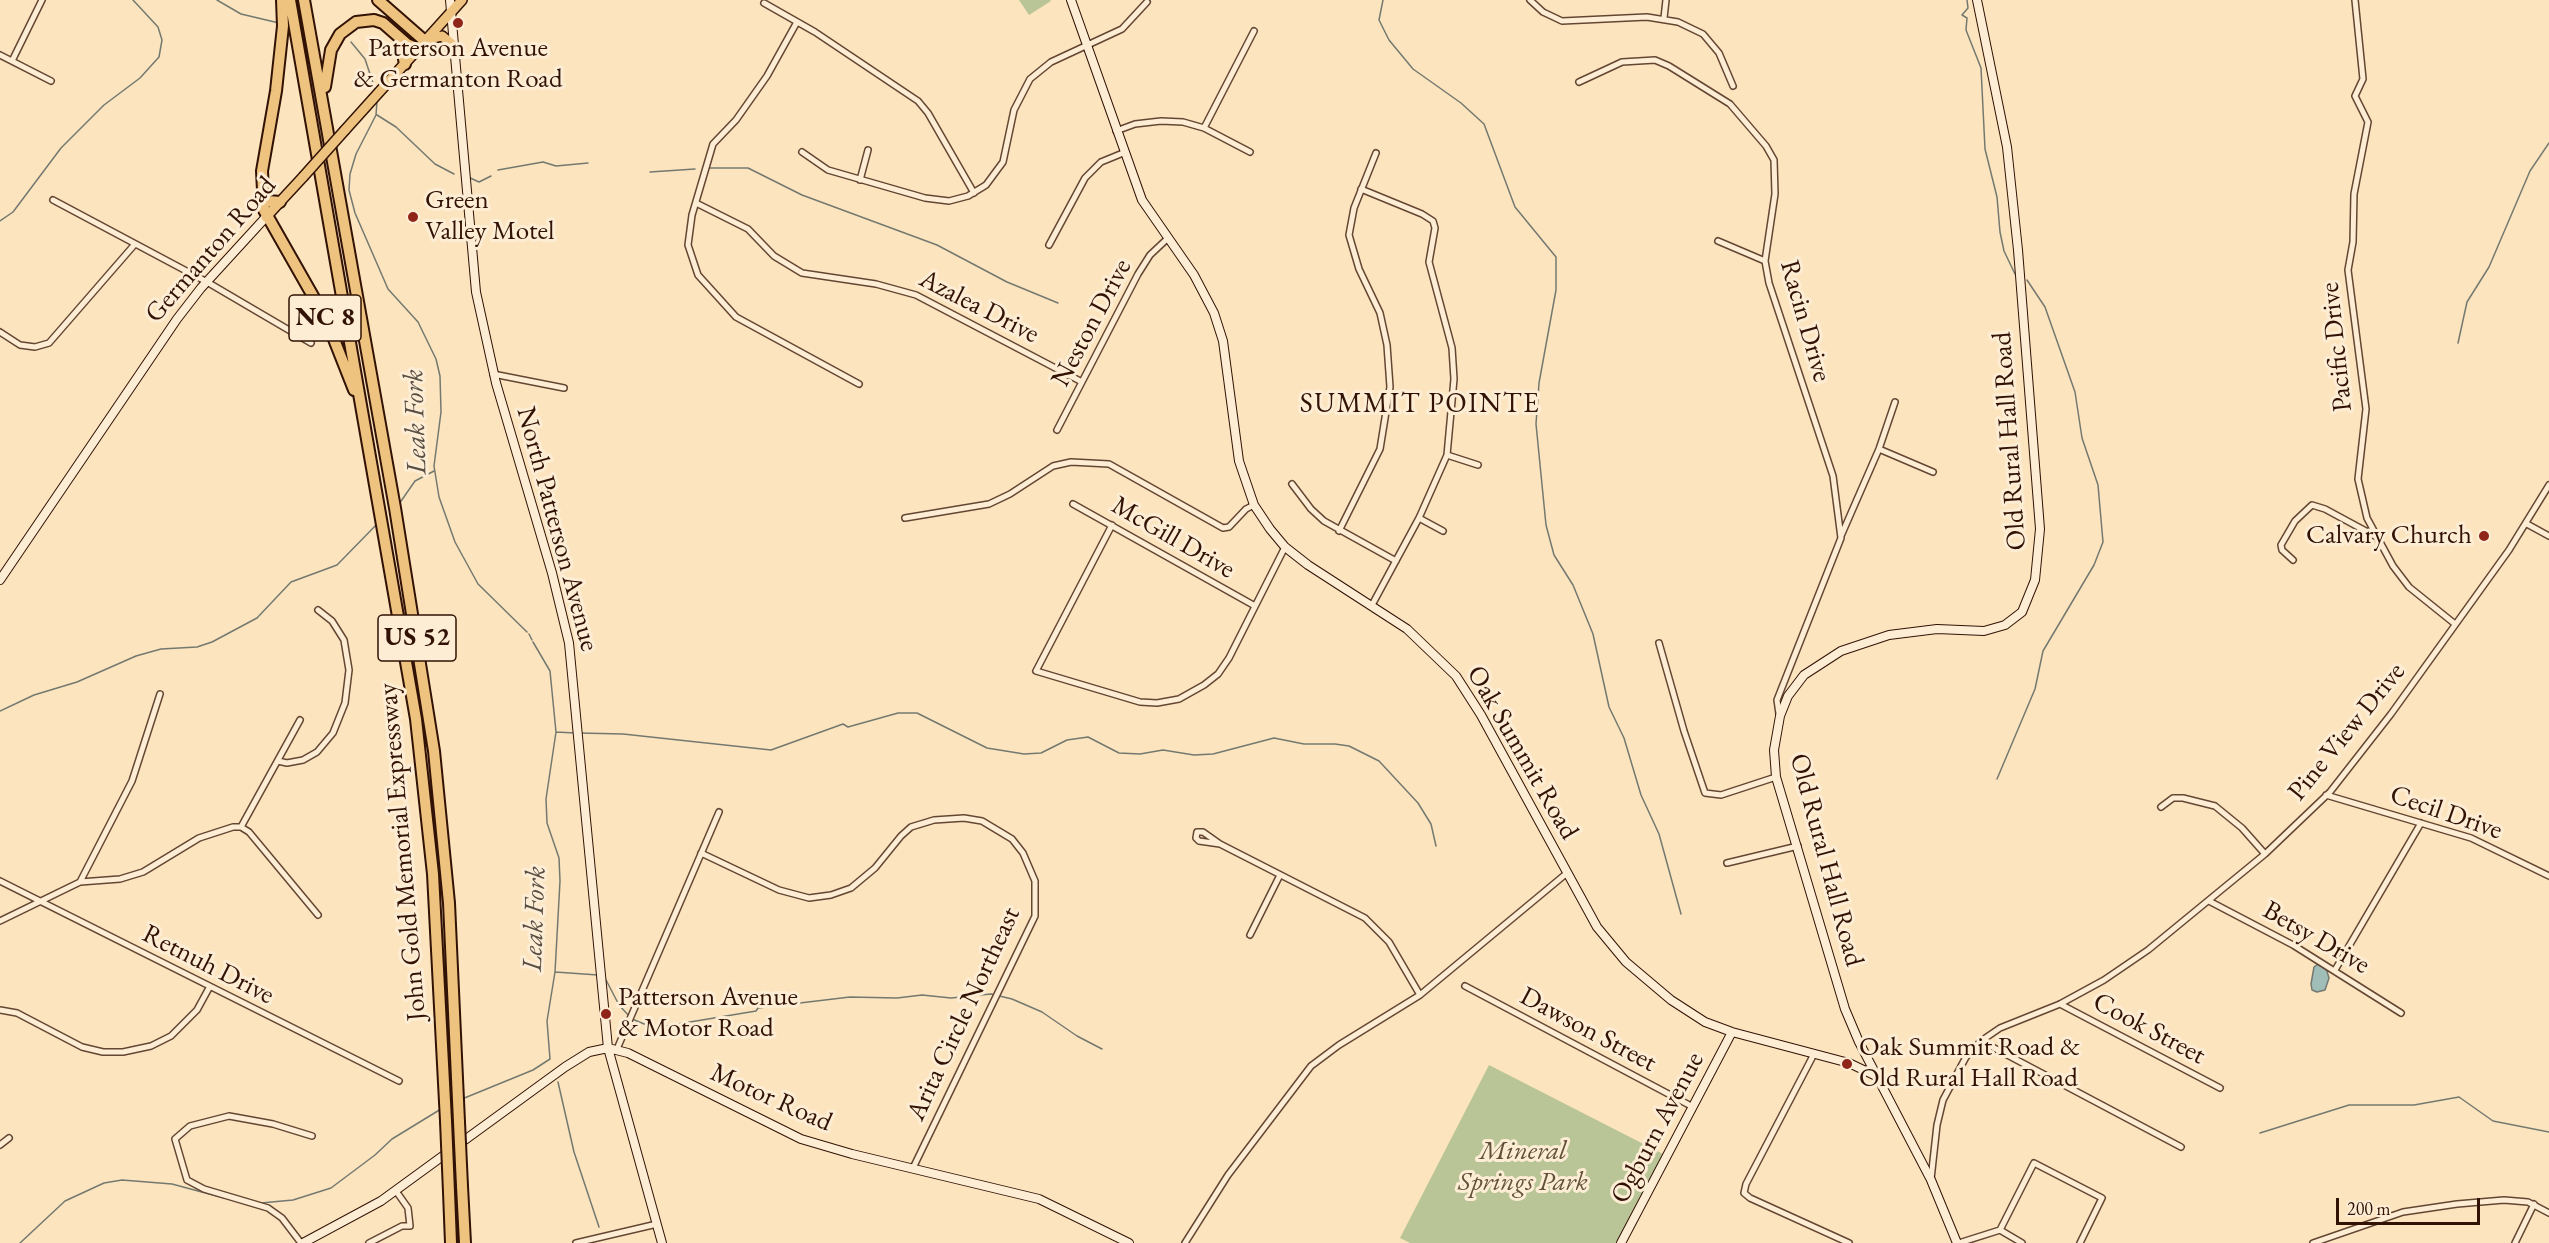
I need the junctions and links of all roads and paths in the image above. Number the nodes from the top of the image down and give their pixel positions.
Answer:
1 (42, 0) edge
2 (282, 0) edge
3 (290, 0) edge
4 (304, 0) edge
5 (378, 0) edge
6 (450, 0) edge
7 (462, 0) edge
8 (1071, 0) edge
9 (1530, 0) edge
10 (1666, 0) edge
11 (1977, 0) edge
12 (2355, 0) edge
13 (1147, 2) dead end
14 (764, 3) dead end
15 (450, 13) junction
16 (1664, 18) junction
17 (797, 22) junction
18 (1254, 31) dead end
19 (400, 38) junction
20 (424, 43) junction
21 (453, 45) junction
22 (1087, 47) junction
23 (0, 54) edge
24 (12, 61) junction
25 (405, 64) junction
26 (51, 81) dead end
27 (1579, 82) dead end
28 (1733, 86) dead end
29 (326, 120) junction
30 (1204, 128) junction
31 (1116, 131) junction
32 (868, 150) dead end
33 (802, 152) dead end
34 (1250, 152) dead end
35 (1124, 153) junction
36 (1376, 153) dead end
37 (860, 180) junction
38 (1361, 189) junction
39 (974, 193) junction
40 (263, 197) junction
41 (53, 200) dead end
42 (280, 202) junction
43 (696, 203) junction
44 (266, 217) junction
45 (1167, 239) junction
46 (1718, 241) dead end
47 (135, 244) junction
48 (1049, 245) dead end
49 (1765, 261) junction
50 (207, 282) junction
51 (0, 332) edge
52 (312, 343) dead end
53 (494, 374) junction
54 (1082, 382) junction
55 (859, 384) dead end
56 (564, 388) dead end
57 (1895, 402) dead end
58 (366, 427) junction
59 (1057, 430) dead end
60 (1879, 449) junction
61 (1446, 455) junction
62 (1478, 465) dead end
63 (1933, 472) dead end
64 (1292, 484) dead end
65 (2549, 485) edge
66 (1073, 504) dead end
67 (1254, 505) junction
68 (905, 518) dead end
69 (1419, 518) junction
70 (2527, 524) junction
71 (1112, 525) junction
72 (1339, 531) junction
73 (1443, 531) dead end
74 (2375, 536) junction
75 (2549, 536) edge
76 (1840, 538) junction
77 (1285, 546) junction
78 (2293, 560) dead end
79 (1396, 561) junction
80 (0, 580) edge
81 (1372, 605) junction
82 (1254, 606) junction
83 (318, 610) dead end
84 (2456, 624) junction
85 (1659, 643) dead end
86 (160, 694) dead end
87 (1780, 716) junction
88 (300, 720) dead end
89 (278, 761) junction
90 (1776, 777) junction
91 (2326, 795) junction
92 (2161, 807) dead end
93 (719, 812) dead end
94 (2421, 823) junction
95 (241, 827) junction
96 (1220, 844) dead end
97 (1798, 846) junction
98 (701, 853) junction
99 (2265, 854) junction
100 (1728, 863) dead end
101 (1567, 873) junction
102 (1280, 875) junction
103 (2549, 876) edge
104 (0, 881) edge
105 (80, 882) junction
106 (38, 900) junction
107 (2210, 901) junction
108 (318, 915) dead end
109 (0, 921) edge
110 (1250, 935) dead end
111 (2335, 970) junction
112 (1466, 986) dead end
113 (209, 988) junction
114 (1420, 995) junction
115 (2060, 1004) junction
116 (0, 1010) edge
117 (2401, 1013) dead end
118 (1732, 1032) junction
119 (1981, 1041) junction
120 (608, 1048) junction
121 (617, 1049) junction
122 (1814, 1054) junction
123 (1878, 1077) junction
124 (399, 1081) dead end
125 (2220, 1088) dead end
126 (1692, 1107) junction
127 (312, 1136) dead end
128 (9, 1138) dead end
129 (0, 1146) edge
130 (2181, 1146) dead end
131 (913, 1168) junction
132 (1931, 1180) junction
133 (396, 1191) junction
134 (2534, 1204) junction
135 (2549, 1213) edge
136 (657, 1224) junction
137 (2000, 1230) junction
138 (302, 1243) edge
139 (369, 1243) edge
140 (451, 1243) edge
141 (465, 1243) edge
142 (576, 1243) edge
143 (662, 1243) edge
144 (1129, 1243) edge
145 (1185, 1243) edge
146 (1621, 1243) edge
147 (1850, 1243) edge
148 (1958, 1243) edge
149 (2022, 1243) edge
150 (2080, 1243) edge
151 (2313, 1243) edge
152 (2515, 1243) edge

1 - 24 street
2 - 40 highway
3 - 58 highway, John Gold Memorial Expressway / US 52
4 - 29 highway, John Gold Memorial Expressway / US 52
5 - 20 highway
6 - 15 main road, North Patterson Avenue
7 - 15 main road, Germanton Road
8 - 22 main road, Oak Summit Road
9 - 16 street
10 - 16 street
11 - 87 main road, Old Rural Hall Road
12 - 74 street, Pacific Drive
13 - 22 street
14 - 17 street
15 - 20 main road, Germanton Road
15 - 21 main road, North Patterson Avenue
16 - 28 street
17 - 39 street
17 - 43 street
18 - 30 street
19 - 20 highway
19 - 25 highway
19 - 29 highway
20 - 21 main road
20 - 25 main road, Germanton Road
21 - 53 main road, North Patterson Avenue
22 - 31 main road, Oak Summit Road
22 - 39 street
23 - 24 street
24 - 26 street
25 - 42 main road, Germanton Road, bridge
27 - 49 street, Racin Drive
29 - 141 highway, John Gold Memorial Expressway / US 52, bridge
30 - 31 street
30 - 34 street
31 - 35 main road, Oak Summit Road
32 - 37 street
33 - 37 street
35 - 45 main road, Oak Summit Road
35 - 48 street
36 - 38 street
37 - 39 street
38 - 61 street
38 - 72 street
40 - 42 highway
40 - 44 highway
41 - 47 street
42 - 44 main road, Germanton Road
43 - 54 street, Azalea Drive
43 - 55 street
44 - 50 main road, Germanton Road
44 - 58 highway, NC 8
45 - 54 street, Neston Drive
45 - 67 main road, Oak Summit Road
46 - 49 street
47 - 50 street
47 - 51 street
49 - 76 street, Racin Drive
50 - 52 street
50 - 80 main road, Germanton Road
53 - 56 street
53 - 120 main road, North Patterson Avenue
54 - 59 street, Neston Drive
57 - 60 street
58 - 140 highway, John Gold Memorial Expressway / US 52, bridge
60 - 63 street
60 - 76 street
61 - 62 street
61 - 69 street
64 - 72 street
65 - 70 street, Pine View Drive
66 - 71 street, McGill Drive
67 - 68 street
67 - 77 main road, Oak Summit Road
69 - 73 street
69 - 79 street
70 - 75 street
70 - 84 street, Pine View Drive
71 - 82 street, McGill Drive
71 - 82 street
72 - 79 street
74 - 78 street
74 - 84 street, Pacific Drive
76 - 87 street, Racin Drive
77 - 81 main road, Oak Summit Road
77 - 82 street
79 - 81 street
81 - 101 main road, Oak Summit Road
83 - 89 street
84 - 91 street, Pine View Drive
85 - 90 street
86 - 105 street
87 - 90 main road, Old Rural Hall Road
88 - 89 street
89 - 95 street
90 - 97 main road, Old Rural Hall Road
91 - 94 street, Cecil Drive
91 - 99 street, Pine View Drive
92 - 99 street
93 - 98 street
94 - 103 street, Cecil Drive
94 - 111 street
95 - 105 street
95 - 108 street
96 - 102 street
97 - 100 street
97 - 123 main road, Old Rural Hall Road
98 - 121 street
98 - 131 street, Arita Circle Northeast
99 - 107 street, Pine View Drive
101 - 114 street
101 - 118 main road, Oak Summit Road
102 - 110 street
102 - 114 street
104 - 106 street, Retnuh Drive
105 - 106 street
106 - 109 street
106 - 113 street, Retnuh Drive
107 - 111 street, Betsy Drive
107 - 115 street, Pine View Drive
111 - 117 street, Betsy Drive
112 - 126 street, Dawson Street
113 - 116 street
113 - 124 street, Retnuh Drive
114 - 145 street
115 - 119 street, Pine View Drive
115 - 125 street, Cook Street
118 - 122 main road, Oak Summit Road
118 - 126 main road, Ogburn Avenue
119 - 130 street
119 - 132 street, Pine View Drive
120 - 121 main road, Motor Road
120 - 133 main road, Motor Road
120 - 136 main road, North Patterson Avenue
121 - 131 main road, Motor Road
122 - 123 main road, Oak Summit Road
122 - 147 street
123 - 132 main road, Old Rural Hall Road
126 - 146 main road, Ogburn Avenue
127 - 138 street
128 - 129 street
131 - 144 main road, Motor Road
132 - 148 main road, Old Rural Hall Road
133 - 138 main road, Motor Road
133 - 139 street
134 - 135 street
134 - 151 street
134 - 152 street
136 - 142 street
136 - 143 main road, North Patterson Avenue
137 - 148 street
137 - 149 street
137 - 150 street

